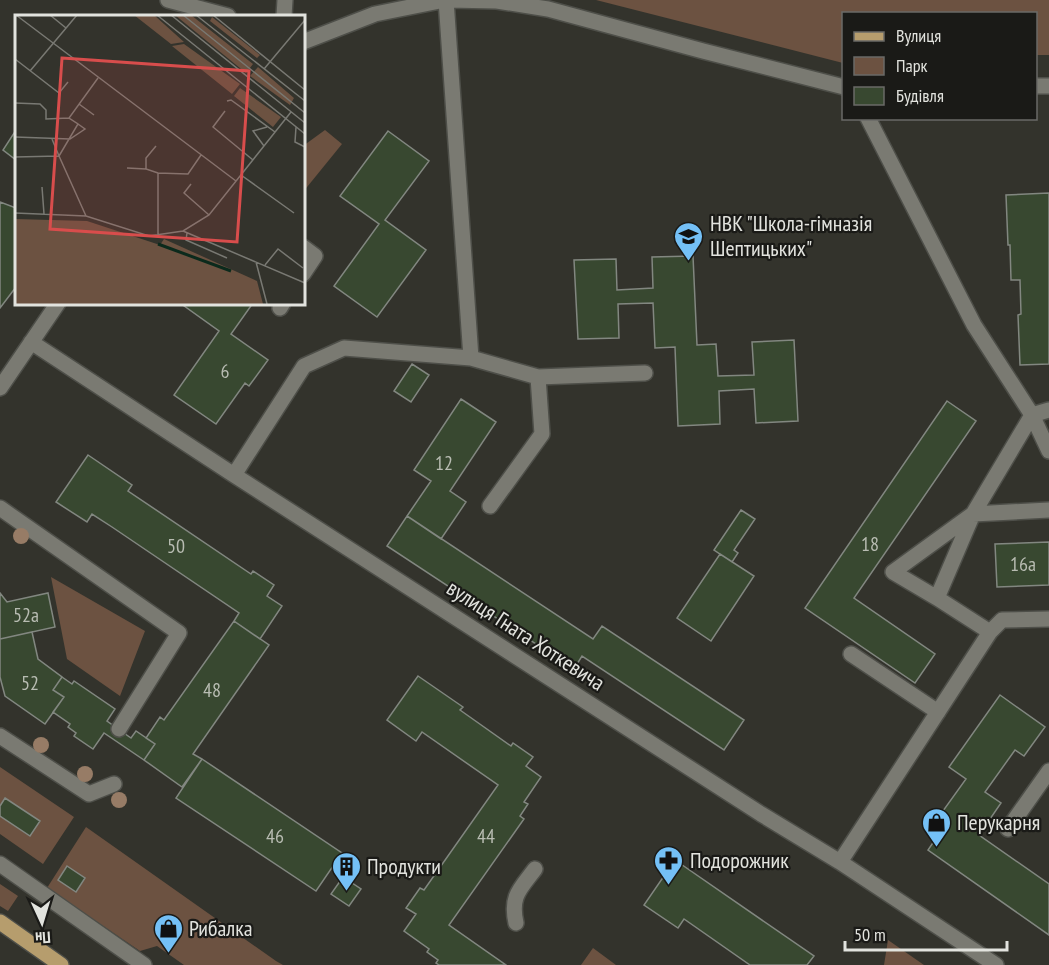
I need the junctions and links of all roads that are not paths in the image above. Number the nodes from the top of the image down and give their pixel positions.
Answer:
1 (285, 0) edge
2 (447, 0) edge
3 (176, 6) edge
4 (223, 15) edge
5 (284, 15) edge
6 (304, 41) edge
7 (842, 87) edge
8 (869, 120) edge
9 (304, 248) edge
10 (304, 272) edge
11 (57, 304) edge
12 (31, 342) junction
13 (471, 358) junction
14 (645, 373) dead end
15 (538, 377) junction
16 (1, 383) edge
17 (1049, 410) edge
18 (1032, 415) junction
19 (1049, 451) edge
20 (234, 475) junction
21 (490, 506) dead end
22 (0, 508) edge
23 (1049, 510) edge
24 (974, 514) junction
25 (937, 598) junction
26 (1049, 619) edge
27 (990, 632) junction
28 (851, 654) dead end
29 (938, 712) junction
30 (119, 729) dead end
31 (0, 736) edge
32 (1049, 771) edge
33 (114, 784) dead end
34 (1008, 829) dead end
35 (840, 862) junction
36 (0, 864) edge
37 (535, 869) dead end
38 (0, 922) edge
39 (516, 923) dead end
40 (61, 965) edge
41 (144, 965) edge
42 (996, 965) edge

1 - 5 street
2 - 6 street
2 - 7 street
2 - 13 street
3 - 4 street
8 - 18 street
9 - 10 street
11 - 12 street
12 - 16 street
12 - 20 street, вулиця Гната Хоткевича
13 - 15 street
13 - 20 street
14 - 15 street
15 - 21 street
17 - 18 street
18 - 19 street
18 - 24 street
20 - 35 street, вулиця Гната Хоткевича
22 - 30 street
23 - 24 street
24 - 25 street
24 - 25 street
25 - 27 street
26 - 27 street
27 - 29 street
28 - 29 street
29 - 35 street
31 - 33 street
32 - 34 street
35 - 42 street, вулиця Гната Хоткевича
36 - 41 street
37 - 39 street
38 - 40 main road

